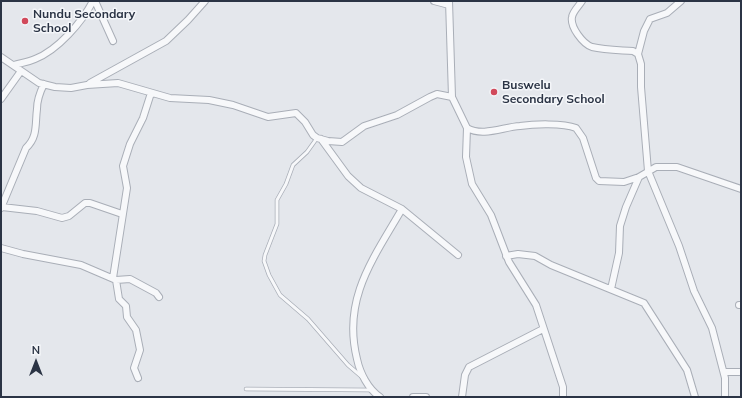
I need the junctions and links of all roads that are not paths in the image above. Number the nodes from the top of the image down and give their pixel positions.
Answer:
1 (94, 1) edge
2 (205, 1) edge
3 (434, 1) edge
4 (582, 1) edge
5 (682, 1) edge
6 (449, 3) edge
7 (113, 40) dead end
8 (638, 54) junction
9 (1, 57) edge
10 (14, 65) junction
11 (21, 71) junction
12 (44, 84) junction
13 (87, 85) junction
14 (151, 93) junction
15 (452, 97) junction
16 (1, 99) edge
17 (467, 128) junction
18 (319, 139) junction
19 (648, 171) junction
20 (639, 177) junction
21 (741, 189) edge
22 (1, 208) edge
23 (402, 209) junction
24 (122, 214) junction
25 (1, 248) edge
26 (458, 255) dead end
27 (506, 256) junction
28 (114, 279) junction
29 (611, 289) junction
30 (160, 297) dead end
31 (543, 329) junction
32 (724, 372) junction
33 (741, 372) edge
34 (138, 378) dead end
35 (365, 378) junction
36 (246, 390) dead end
37 (371, 390) junction
38 (380, 397) edge
39 (413, 397) edge
40 (426, 397) edge
41 (462, 397) edge
42 (563, 397) edge
43 (695, 397) edge
44 (725, 397) edge

1 - 7 street
1 - 10 street
2 - 13 street
3 - 6 street
4 - 8 street
5 - 8 street
6 - 15 street
8 - 19 street
9 - 10 street
10 - 11 street
11 - 12 street
11 - 16 street
12 - 13 street
12 - 22 street
13 - 14 street
14 - 18 street
14 - 24 street
15 - 17 street
15 - 18 street
17 - 20 street
17 - 27 street
18 - 23 street
18 - 35 lane
19 - 20 street
19 - 21 street
19 - 32 street
20 - 29 street
22 - 24 street
23 - 26 street
23 - 35 street
24 - 28 street
25 - 28 street
27 - 29 street
27 - 31 street
28 - 30 street
28 - 34 street
29 - 43 street
31 - 41 street
31 - 42 street
32 - 33 street
32 - 44 street
35 - 37 street
36 - 37 lane
37 - 38 street
39 - 40 street

